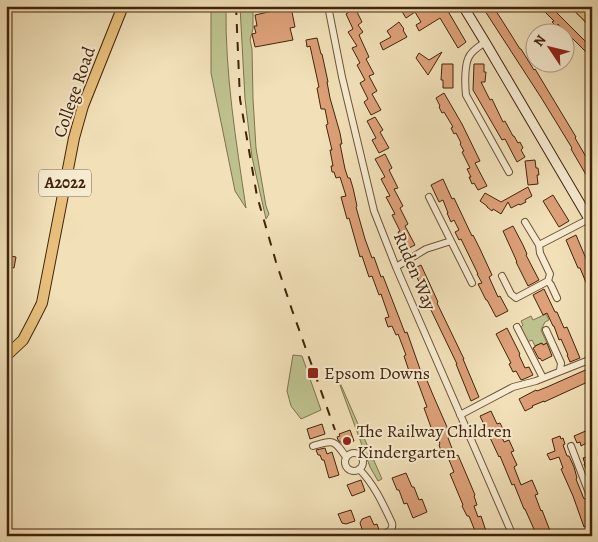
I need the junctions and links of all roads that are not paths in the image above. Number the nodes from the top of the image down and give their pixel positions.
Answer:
1 (123, 6) edge
2 (328, 6) edge
3 (463, 6) edge
4 (578, 6) edge
5 (592, 20) edge
6 (486, 42) junction
7 (509, 172) dead end
8 (429, 197) dead end
9 (590, 221) edge
10 (525, 222) dead end
11 (451, 241) junction
12 (539, 246) junction
13 (396, 267) junction
14 (502, 276) dead end
15 (548, 281) junction
16 (472, 283) dead end
17 (556, 298) dead end
18 (517, 326) dead end
19 (546, 330) dead end
20 (6, 356) edge
21 (588, 360) dead end
22 (560, 370) junction
23 (543, 378) junction
24 (460, 415) junction
25 (313, 446) dead end
26 (571, 446) dead end
27 (346, 457) junction
28 (359, 469) junction
29 (592, 501) edge
30 (592, 533) edge
31 (380, 536) edge
32 (513, 536) edge
33 (585, 536) edge

1 - 20 main road, College Road / A2022
2 - 13 street, Ruden Way
3 - 6 main road
4 - 5 highway
6 - 7 street
6 - 9 main road
8 - 11 street
9 - 12 street
10 - 12 street
11 - 13 street
11 - 16 street
12 - 15 street
13 - 24 street, Ruden Way
14 - 15 street
15 - 17 street
18 - 23 street
19 - 22 street
21 - 22 street
22 - 23 street
23 - 24 street
24 - 32 street, Ruden Way
25 - 27 street
26 - 29 street
27 - 28 street
27 - 28 street
28 - 31 street
30 - 33 street

